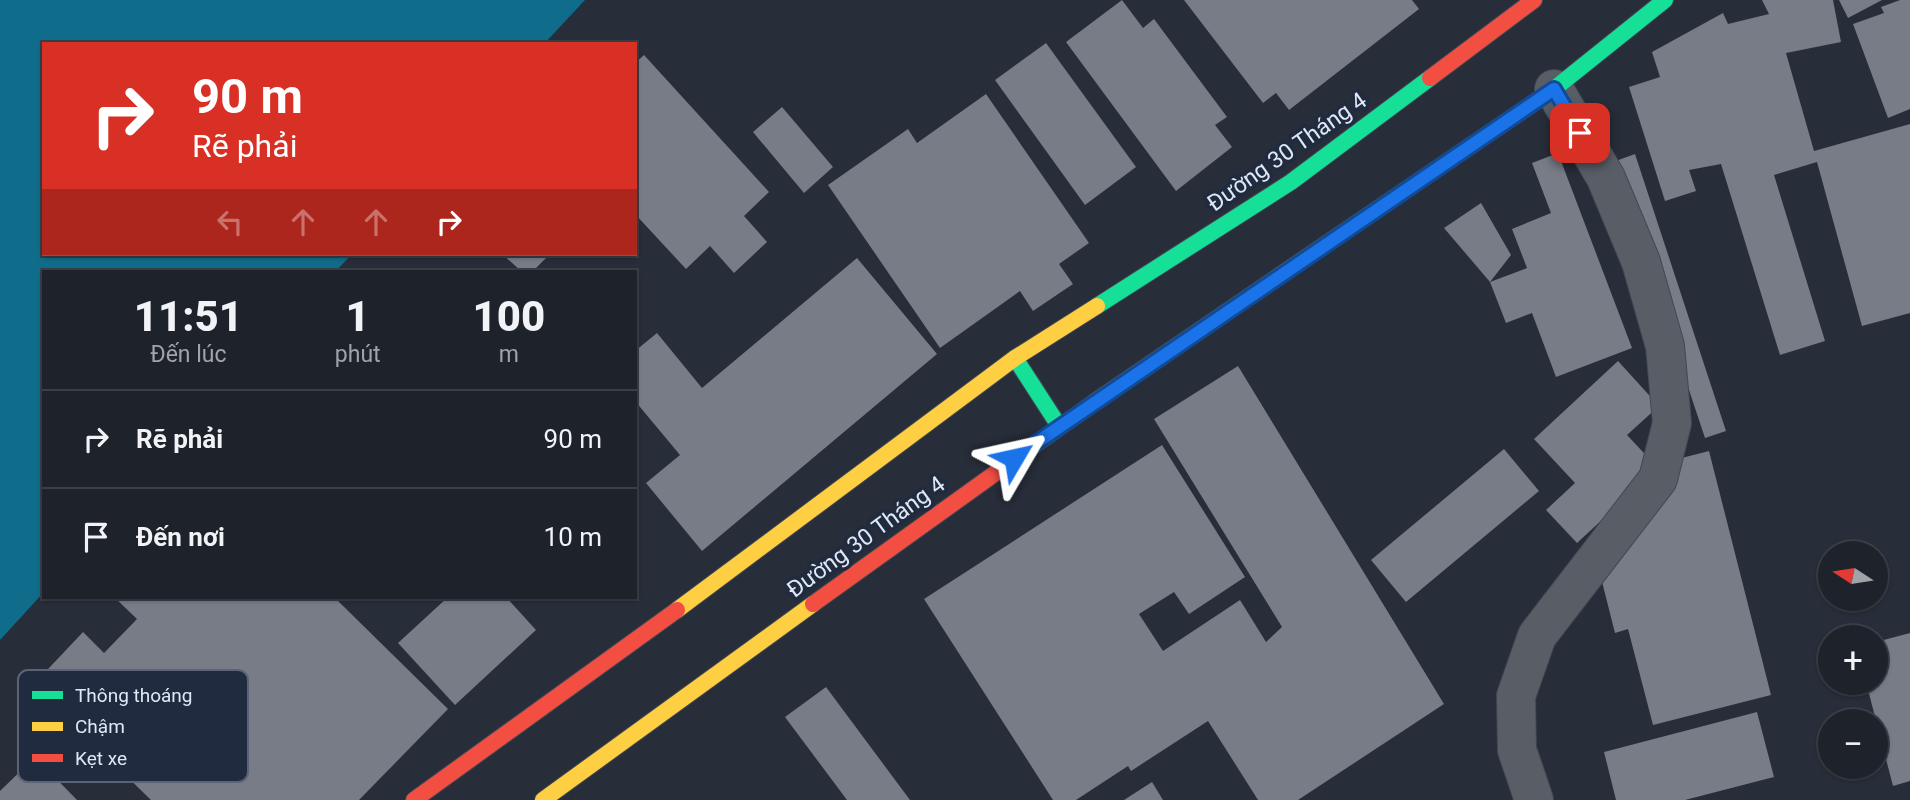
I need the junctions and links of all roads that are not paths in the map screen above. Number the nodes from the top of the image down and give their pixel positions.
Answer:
1 (1534, 0) edge
2 (1665, 0) edge
3 (1554, 89) junction
4 (1016, 358) junction
5 (1059, 426) junction
6 (414, 800) edge
7 (543, 800) edge
8 (1534, 800) edge

1 - 4 main road, Đường 30 Tháng 4
2 - 3 main road, Đường 30 Tháng 4
3 - 5 main road, Đường 30 Tháng 4
3 - 8 street
4 - 5 main road
4 - 6 main road, Đường 30 Tháng 4
5 - 7 main road, Đường 30 Tháng 4

